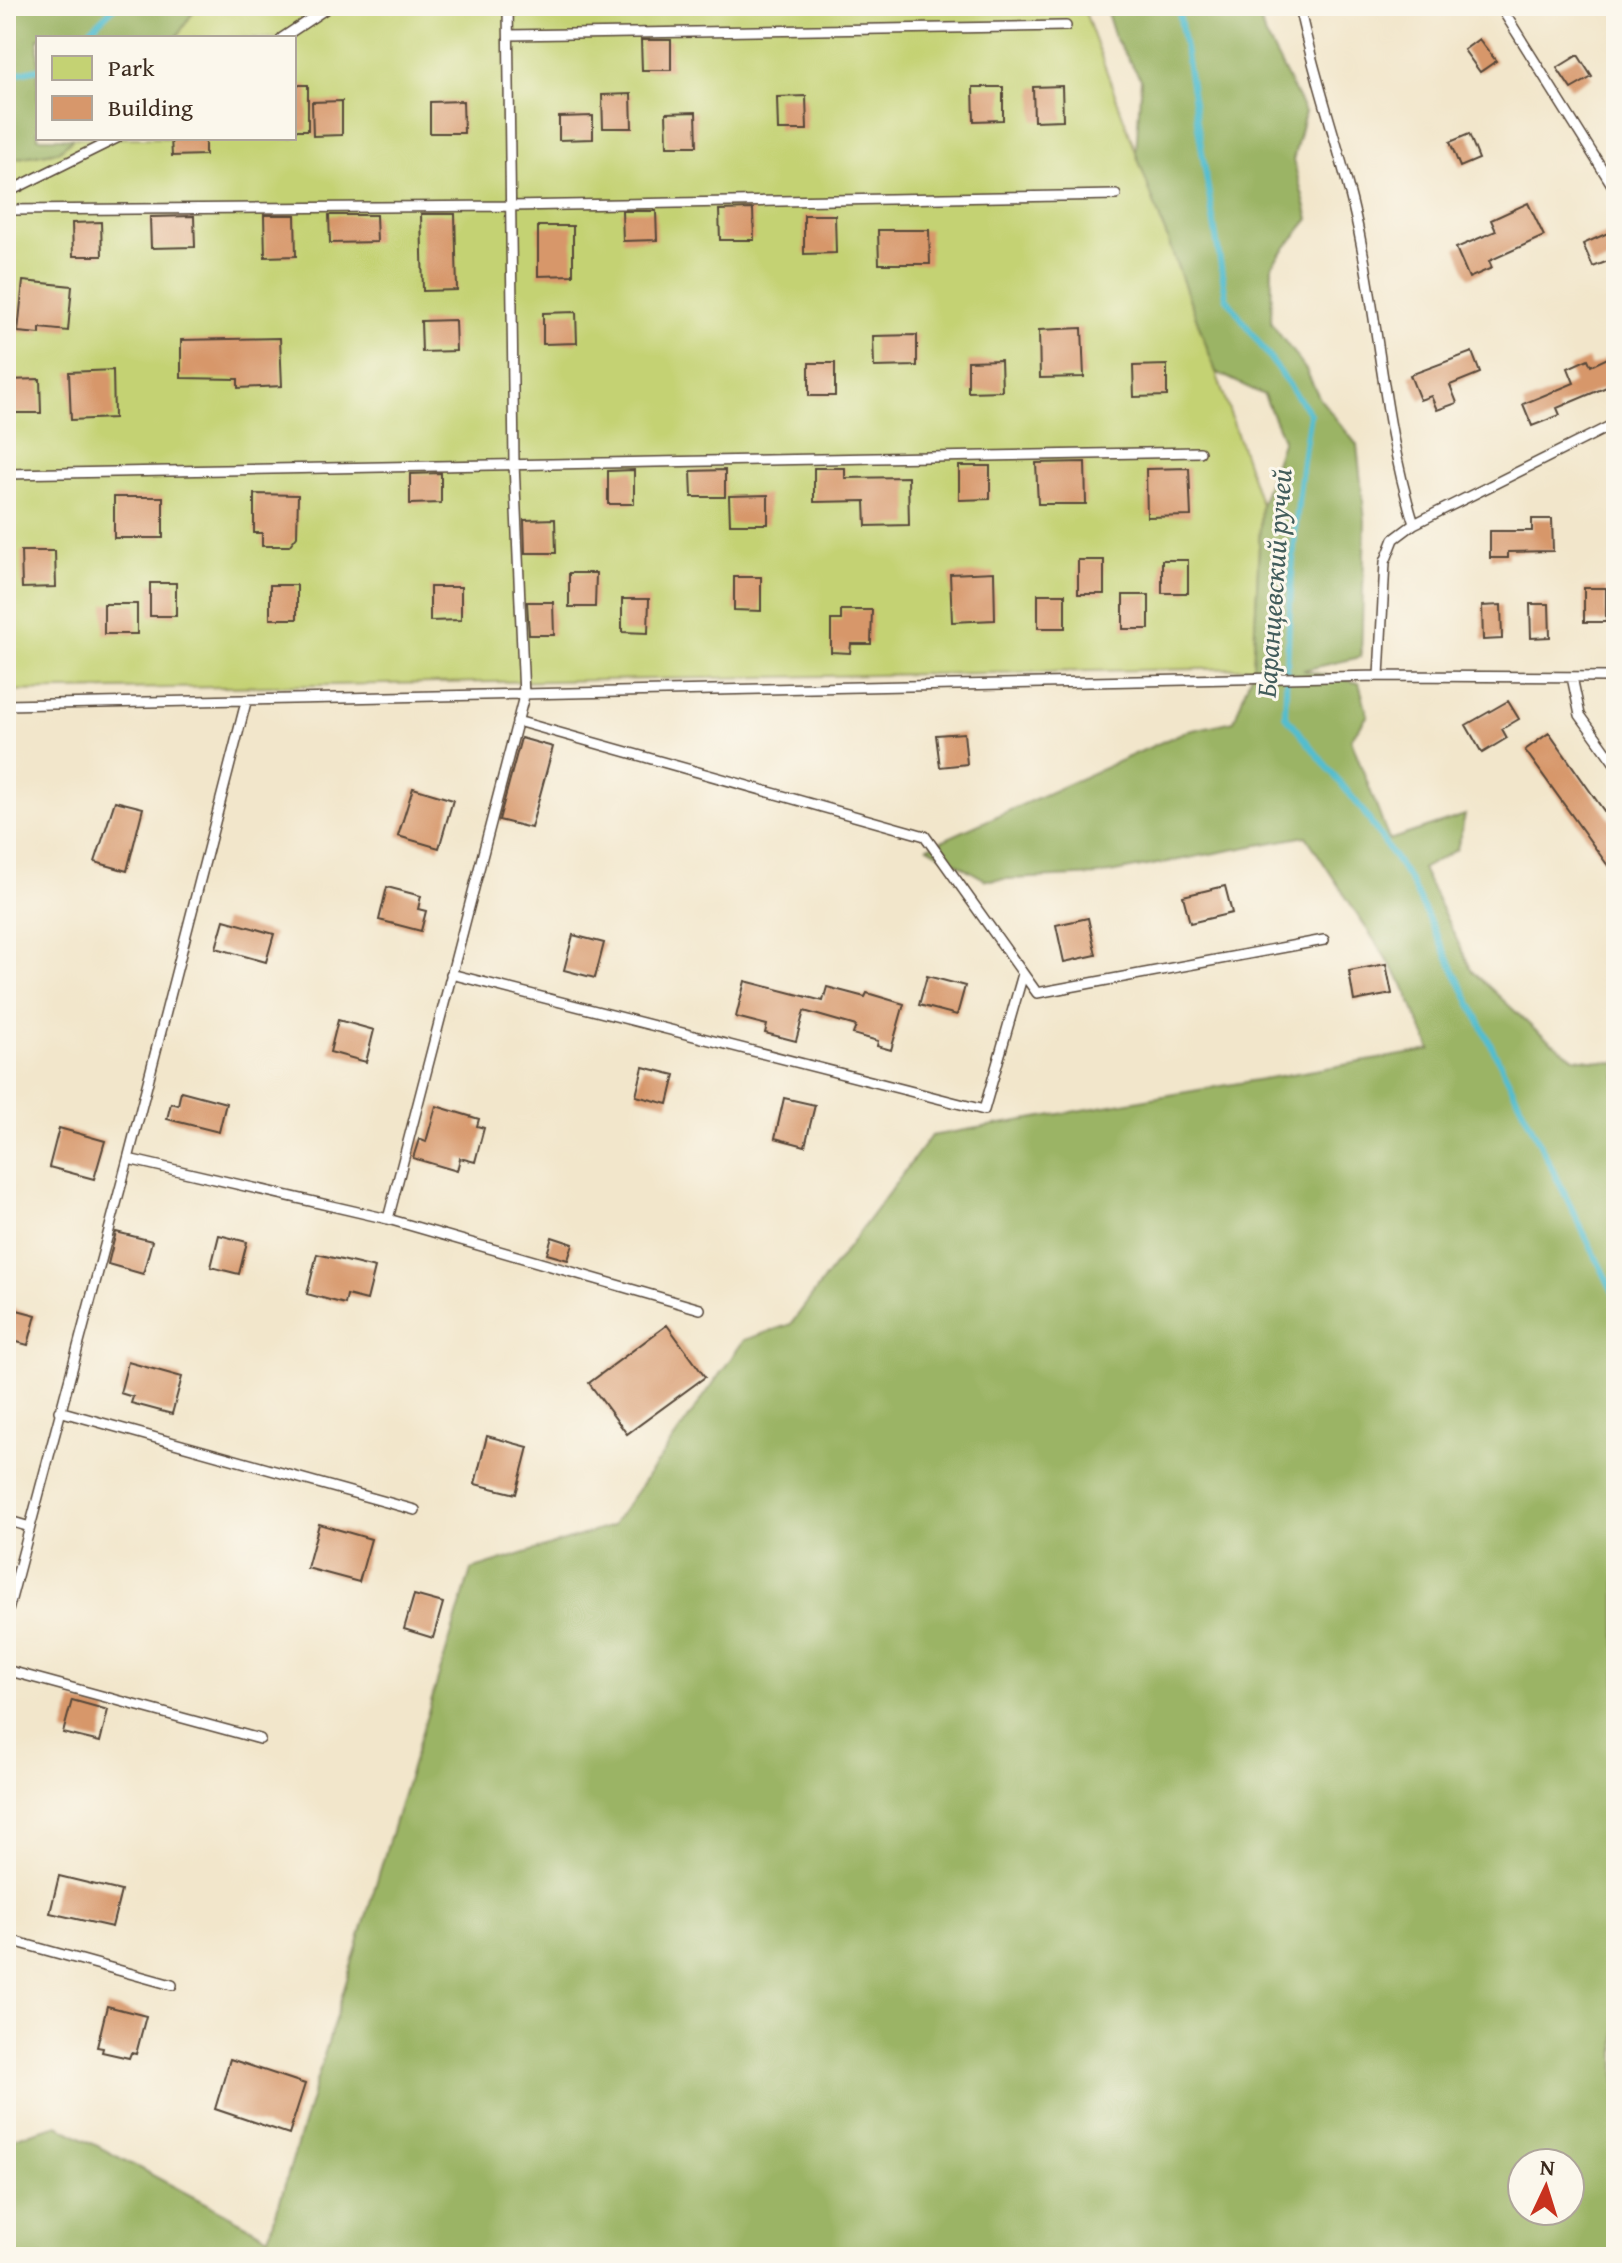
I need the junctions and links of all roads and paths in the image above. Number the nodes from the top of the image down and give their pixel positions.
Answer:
1 (330, 6) edge
2 (508, 6) edge
3 (1299, 6) edge
4 (1500, 6) edge
5 (1066, 26) dead end
6 (509, 35) junction
7 (285, 36) edge
8 (113, 140) edge
9 (1616, 191) edge
10 (6, 193) edge
11 (1116, 195) dead end
12 (511, 206) junction
13 (6, 210) edge
14 (1616, 423) edge
15 (1200, 452) dead end
16 (514, 463) junction
17 (6, 474) edge
18 (1414, 524) junction
19 (1379, 676) junction
20 (1572, 677) junction
21 (1616, 677) edge
22 (524, 696) junction
23 (246, 702) junction
24 (6, 705) edge
25 (517, 721) junction
26 (1616, 765) edge
27 (1324, 940) dead end
28 (451, 974) junction
29 (1023, 974) junction
30 (128, 1159) junction
31 (388, 1219) junction
32 (700, 1309) dead end
33 (59, 1411) junction
34 (415, 1510) dead end
35 (6, 1520) edge
36 (30, 1527) junction
37 (6, 1618) edge
38 (6, 1670) edge
39 (260, 1739) dead end
40 (6, 1939) edge
41 (172, 1985) dead end

1 - 7 lane
2 - 6 lane
3 - 18 lane
4 - 9 lane
5 - 6 lane
6 - 12 lane
8 - 10 lane
11 - 12 lane
12 - 13 lane
12 - 16 lane
14 - 18 lane
15 - 16 lane
16 - 17 lane
16 - 22 lane
18 - 19 lane
19 - 20 lane
19 - 22 lane
20 - 21 lane
20 - 26 lane
22 - 23 lane
22 - 25 lane
23 - 24 lane
23 - 30 lane
25 - 28 lane
25 - 29 lane
27 - 29 lane
28 - 29 lane
28 - 31 lane
30 - 31 lane
30 - 33 lane
31 - 32 lane
33 - 34 lane
33 - 36 lane
35 - 36 lane
36 - 37 lane
38 - 39 lane
40 - 41 lane

